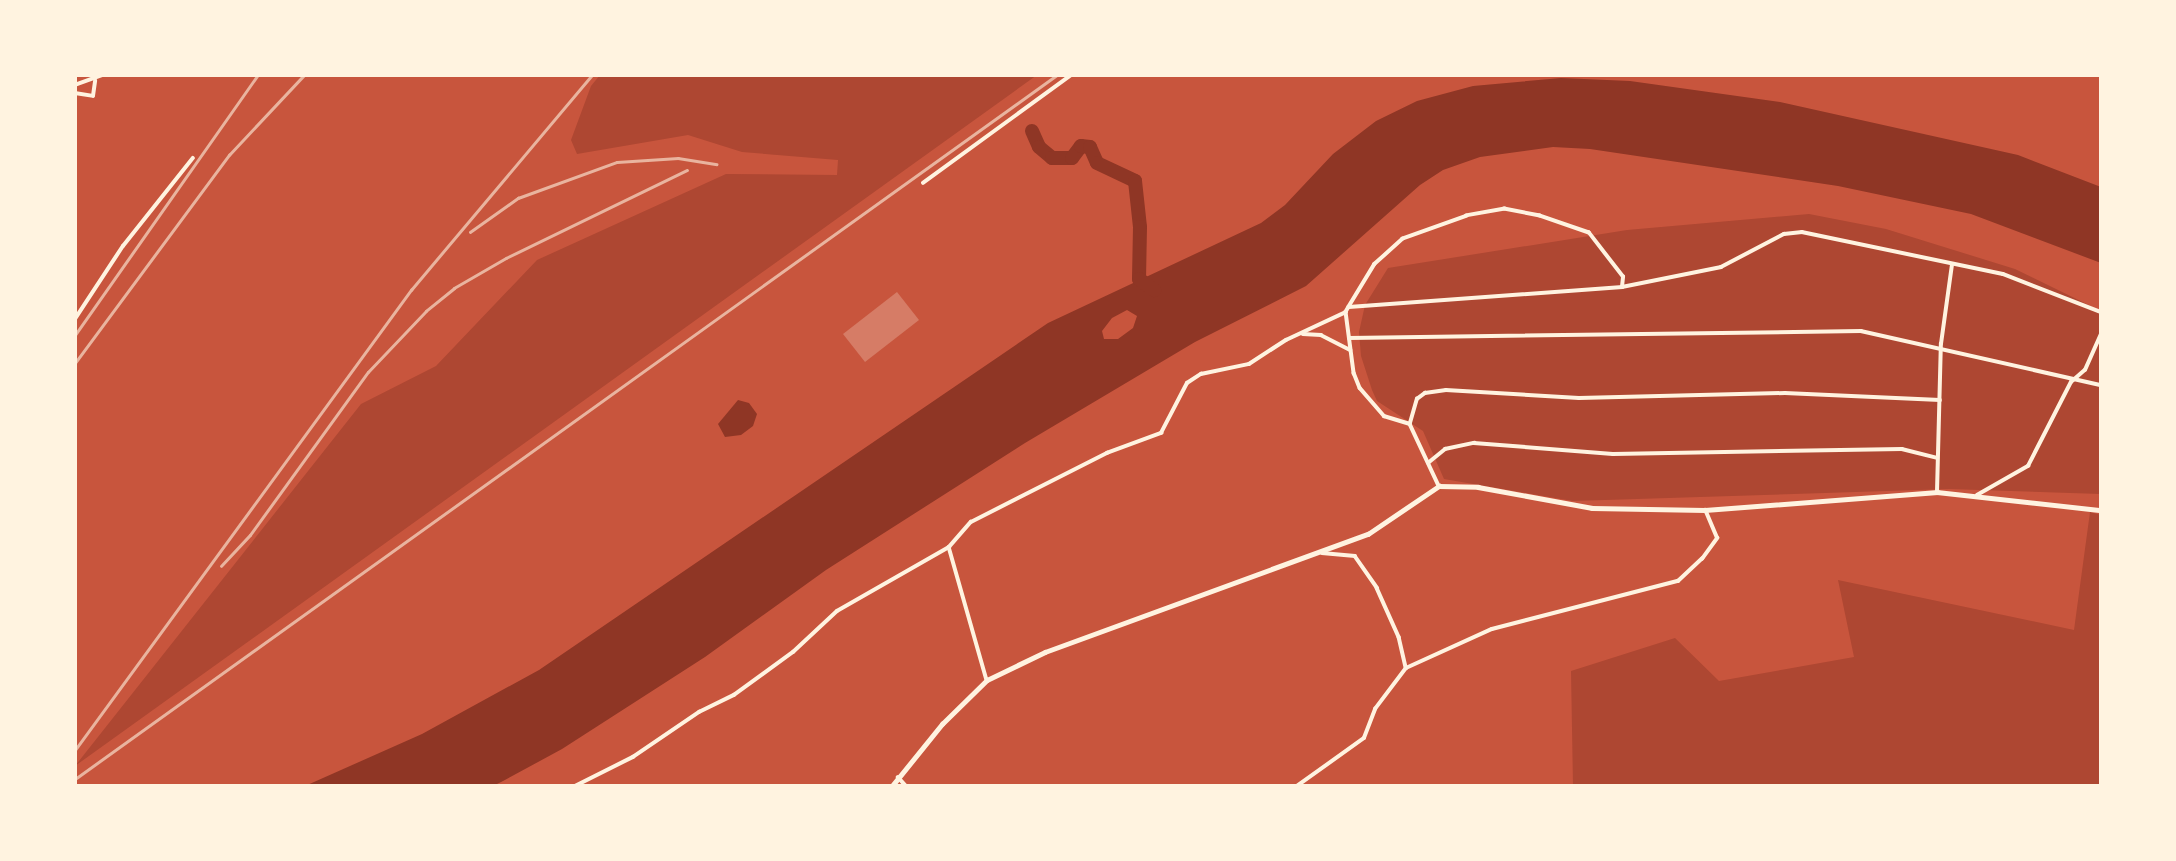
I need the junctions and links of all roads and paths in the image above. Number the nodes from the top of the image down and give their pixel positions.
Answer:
1 (102, 75) edge
2 (1071, 75) edge
3 (95, 81) junction
4 (75, 85) edge
5 (75, 93) edge
6 (193, 158) dead end
7 (923, 183) dead end
8 (1952, 264) junction
9 (1622, 287) junction
10 (1347, 309) junction
11 (2101, 312) edge
12 (75, 319) edge
13 (1301, 334) junction
14 (2101, 334) edge
15 (1349, 338) junction
16 (1941, 350) junction
17 (1351, 351) junction
18 (2077, 377) junction
19 (2101, 384) edge
20 (1940, 400) junction
21 (1410, 424) junction
22 (1937, 458) junction
23 (1428, 463) junction
24 (1439, 486) junction
25 (1937, 492) junction
26 (1975, 496) junction
27 (1705, 510) junction
28 (2101, 510) edge
29 (949, 547) junction
30 (1322, 553) junction
31 (1406, 668) junction
32 (987, 680) junction
33 (898, 778) junction
34 (575, 786) edge
35 (892, 786) edge
36 (905, 786) edge
37 (1297, 786) edge

1 - 3 street
2 - 7 street
3 - 4 street
3 - 5 street
6 - 12 street
8 - 9 street
8 - 11 street
8 - 16 street
9 - 10 street
9 - 10 street
10 - 13 street
10 - 15 street
13 - 17 street
13 - 29 street
14 - 18 street
15 - 16 street
15 - 17 street
16 - 18 street
16 - 20 street
17 - 21 street
18 - 19 street
18 - 26 street
20 - 21 street
20 - 22 street
21 - 23 street
22 - 23 street
22 - 25 street
23 - 24 street
24 - 27 street
24 - 30 street
25 - 26 street
25 - 27 street
26 - 28 street
27 - 31 street
29 - 32 street
29 - 34 street
30 - 31 street
30 - 32 street
31 - 37 street
32 - 33 street
33 - 35 street
33 - 36 street

